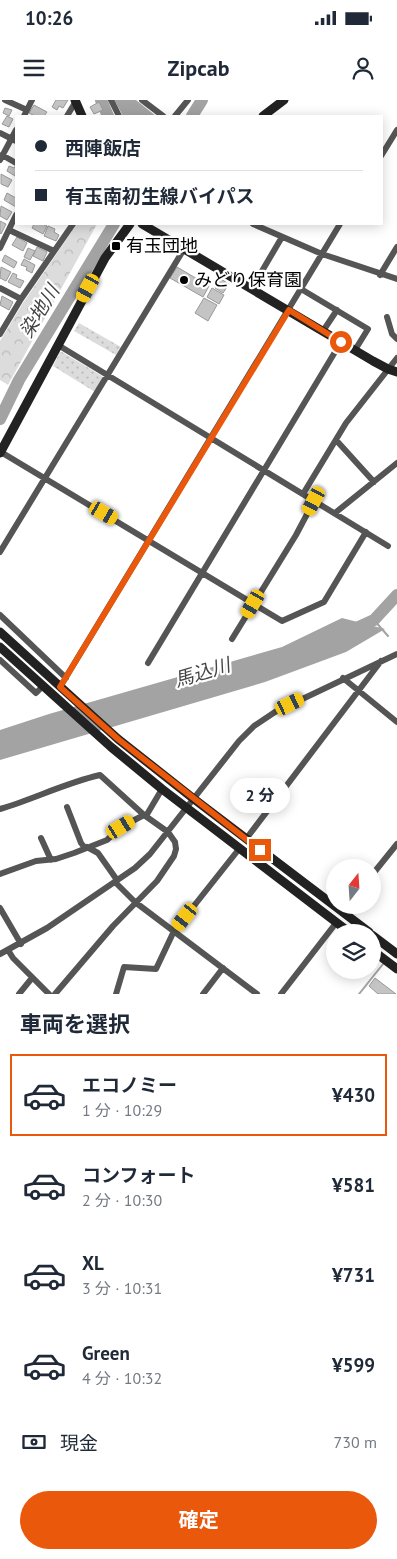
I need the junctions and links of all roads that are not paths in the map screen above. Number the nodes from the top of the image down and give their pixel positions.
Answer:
1 (5, 100) edge
2 (32, 100) edge
3 (111, 100) edge
4 (142, 100) edge
5 (188, 100) edge
6 (284, 100) edge
7 (75, 101) edge
8 (25, 113) edge
9 (68, 115) edge
10 (82, 115) edge
11 (118, 115) edge
12 (162, 115) edge
13 (176, 115) edge
14 (264, 115) edge
15 (397, 130) edge
16 (0, 133) edge
17 (14, 140) edge
18 (383, 153) edge
19 (1, 158) edge
20 (15, 163) edge
21 (15, 217) edge
22 (72, 225) edge
23 (129, 225) edge
24 (144, 225) edge
25 (255, 225) edge
26 (339, 225) edge
27 (9, 230) junction
28 (282, 237) junction
29 (397, 247) edge
30 (0, 248) edge
31 (184, 249) junction
32 (54, 251) junction
33 (322, 254) junction
34 (380, 275) junction
35 (397, 279) edge
36 (0, 288) edge
37 (252, 288) junction
38 (301, 289) junction
39 (21, 299) junction
40 (289, 310) junction
41 (337, 310) junction
42 (387, 317) dead end
43 (323, 331) junction
44 (0, 334) edge
45 (397, 339) edge
46 (341, 342) junction
47 (58, 345) junction
48 (355, 350) junction
49 (397, 358) edge
50 (393, 370) edge
51 (107, 375) junction
52 (211, 438) junction
53 (336, 440) junction
54 (0, 453) edge
55 (397, 462) edge
56 (263, 470) junction
57 (44, 478) junction
58 (374, 482) junction
59 (303, 494) junction
60 (314, 501) junction
61 (335, 513) junction
62 (366, 532) junction
63 (150, 540) junction
64 (388, 546) dead end
65 (0, 552) edge
66 (201, 573) junction
67 (253, 604) junction
68 (0, 615) edge
69 (0, 632) edge
70 (232, 640) dead end
71 (0, 647) edge
72 (397, 654) edge
73 (0, 660) edge
74 (382, 660) junction
75 (148, 663) dead end
76 (66, 678) junction
77 (343, 678) junction
78 (43, 686) junction
79 (64, 691) junction
80 (359, 692) junction
81 (397, 722) edge
82 (162, 789) junction
83 (194, 799) junction
84 (68, 807) dead end
85 (0, 809) edge
86 (186, 809) junction
87 (145, 815) junction
88 (168, 832) junction
89 (42, 838) dead end
90 (246, 839) junction
91 (397, 844) edge
92 (86, 847) junction
93 (239, 849) junction
94 (51, 860) junction
95 (381, 864) edge
96 (0, 874) edge
97 (116, 881) junction
98 (326, 895) edge
99 (135, 902) junction
100 (0, 908) edge
101 (351, 914) edge
102 (336, 923) joint
103 (361, 924) edge
104 (174, 931) junction
105 (381, 942) edge
106 (21, 944) junction
107 (8, 950) junction
108 (0, 954) edge
109 (397, 954) edge
110 (381, 957) edge
111 (223, 968) junction
112 (397, 969) edge
113 (32, 978) junction
114 (20, 994) edge
115 (49, 994) edge
116 (55, 994) edge
117 (116, 994) edge
118 (203, 994) edge
119 (257, 994) edge
120 (281, 994) edge

1 - 8 street
2 - 8 street
3 - 11 street
4 - 12 street
5 - 13 street
6 - 14 street
7 - 9 street
7 - 10 street
15 - 18 street
16 - 17 street
17 - 19 street
19 - 20 street
21 - 27 street
22 - 32 street
23 - 47 street
24 - 31 street
25 - 28 street
26 - 33 street
27 - 30 street
27 - 32 street
28 - 33 street
28 - 37 street
29 - 34 street
31 - 37 street
31 - 51 street
32 - 39 street
33 - 34 street
33 - 38 street
34 - 35 street
36 - 39 street
37 - 40 street
38 - 40 street
38 - 41 street
39 - 44 street
40 - 43 street
40 - 52 street
41 - 43 street
41 - 48 street
42 - 45 street
43 - 46 street
46 - 48 street
46 - 56 street
47 - 51 street
47 - 54 street
48 - 50 street
49 - 50 street
50 - 53 street
51 - 52 street
51 - 57 street
52 - 56 street
52 - 63 street
53 - 58 street
53 - 59 street
54 - 57 street
55 - 58 street
56 - 59 street
56 - 66 street
57 - 63 street
57 - 65 street
58 - 61 street
59 - 60 street
60 - 61 street
60 - 67 street
61 - 62 street
62 - 64 street
62 - 67 street
63 - 66 street
63 - 76 street
66 - 67 street
66 - 75 street
67 - 70 street
68 - 76 street
69 - 79 street
71 - 78 street
72 - 74 street
73 - 78 street
74 - 77 street
74 - 80 street
76 - 79 street
77 - 80 street
77 - 83 street
78 - 82 street
79 - 83 street
80 - 81 street
80 - 90 street
82 - 86 street
82 - 87 street
83 - 86 street
83 - 90 street
84 - 92 street
85 - 87 street
86 - 88 street
86 - 93 street
87 - 88 street
87 - 92 street
88 - 97 street
88 - 99 street
89 - 94 street
90 - 98 street
91 - 95 street
92 - 94 street
92 - 97 street
93 - 102 street
93 - 104 street
94 - 96 street
97 - 99 street
97 - 106 street
99 - 104 street
99 - 116 street
100 - 106 street
101 - 103 street
102 - 120 street
104 - 111 street
104 - 117 street
105 - 109 street
106 - 107 street
107 - 108 street
107 - 113 street
110 - 112 street
111 - 118 street
111 - 119 street
113 - 114 street
113 - 115 street

